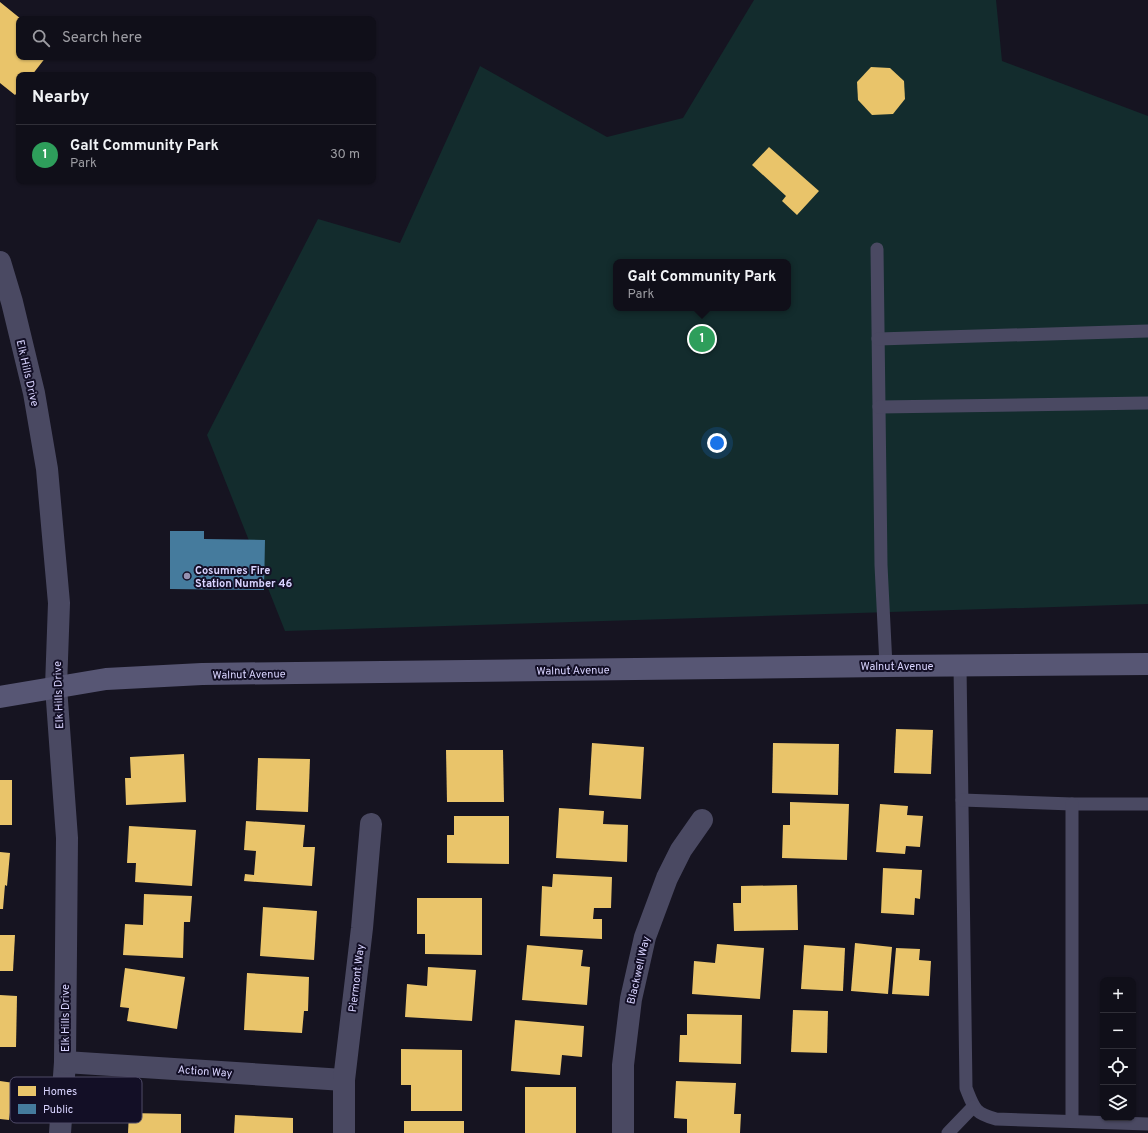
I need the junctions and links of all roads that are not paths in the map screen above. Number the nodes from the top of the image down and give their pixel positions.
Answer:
1 (877, 250) dead end
2 (0, 262) edge
3 (1148, 331) edge
4 (878, 339) junction
5 (1148, 402) edge
6 (879, 407) junction
7 (1148, 664) edge
8 (886, 666) junction
9 (960, 666) junction
10 (56, 687) junction
11 (0, 697) edge
12 (962, 800) junction
13 (1072, 804) junction
14 (1148, 804) edge
15 (702, 820) dead end
16 (371, 824) dead end
17 (65, 1062) junction
18 (64, 1077) edge
19 (344, 1080) junction
20 (973, 1107) junction
21 (1072, 1121) junction
22 (61, 1123) edge
23 (1148, 1124) edge
24 (60, 1133) edge
25 (344, 1133) edge
26 (623, 1133) edge
27 (948, 1133) edge

1 - 4 lane
2 - 10 street, Elk Hills Drive
3 - 4 lane
4 - 6 lane
5 - 6 lane
6 - 8 lane
7 - 9 street, Walnut Avenue
8 - 9 street, Walnut Avenue
8 - 10 street, Walnut Avenue
9 - 12 lane
10 - 11 street, Walnut Avenue
10 - 17 street, Elk Hills Drive
12 - 13 lane
12 - 20 lane
13 - 14 lane
13 - 21 lane
15 - 26 street, Blackwell Way
16 - 19 street, Piermont Way
17 - 18 street, Elk Hills Drive
17 - 19 street, Action Way
19 - 25 street, Piermont Way
20 - 21 lane
20 - 27 lane
21 - 23 lane
22 - 24 street, Elk Hills Drive

